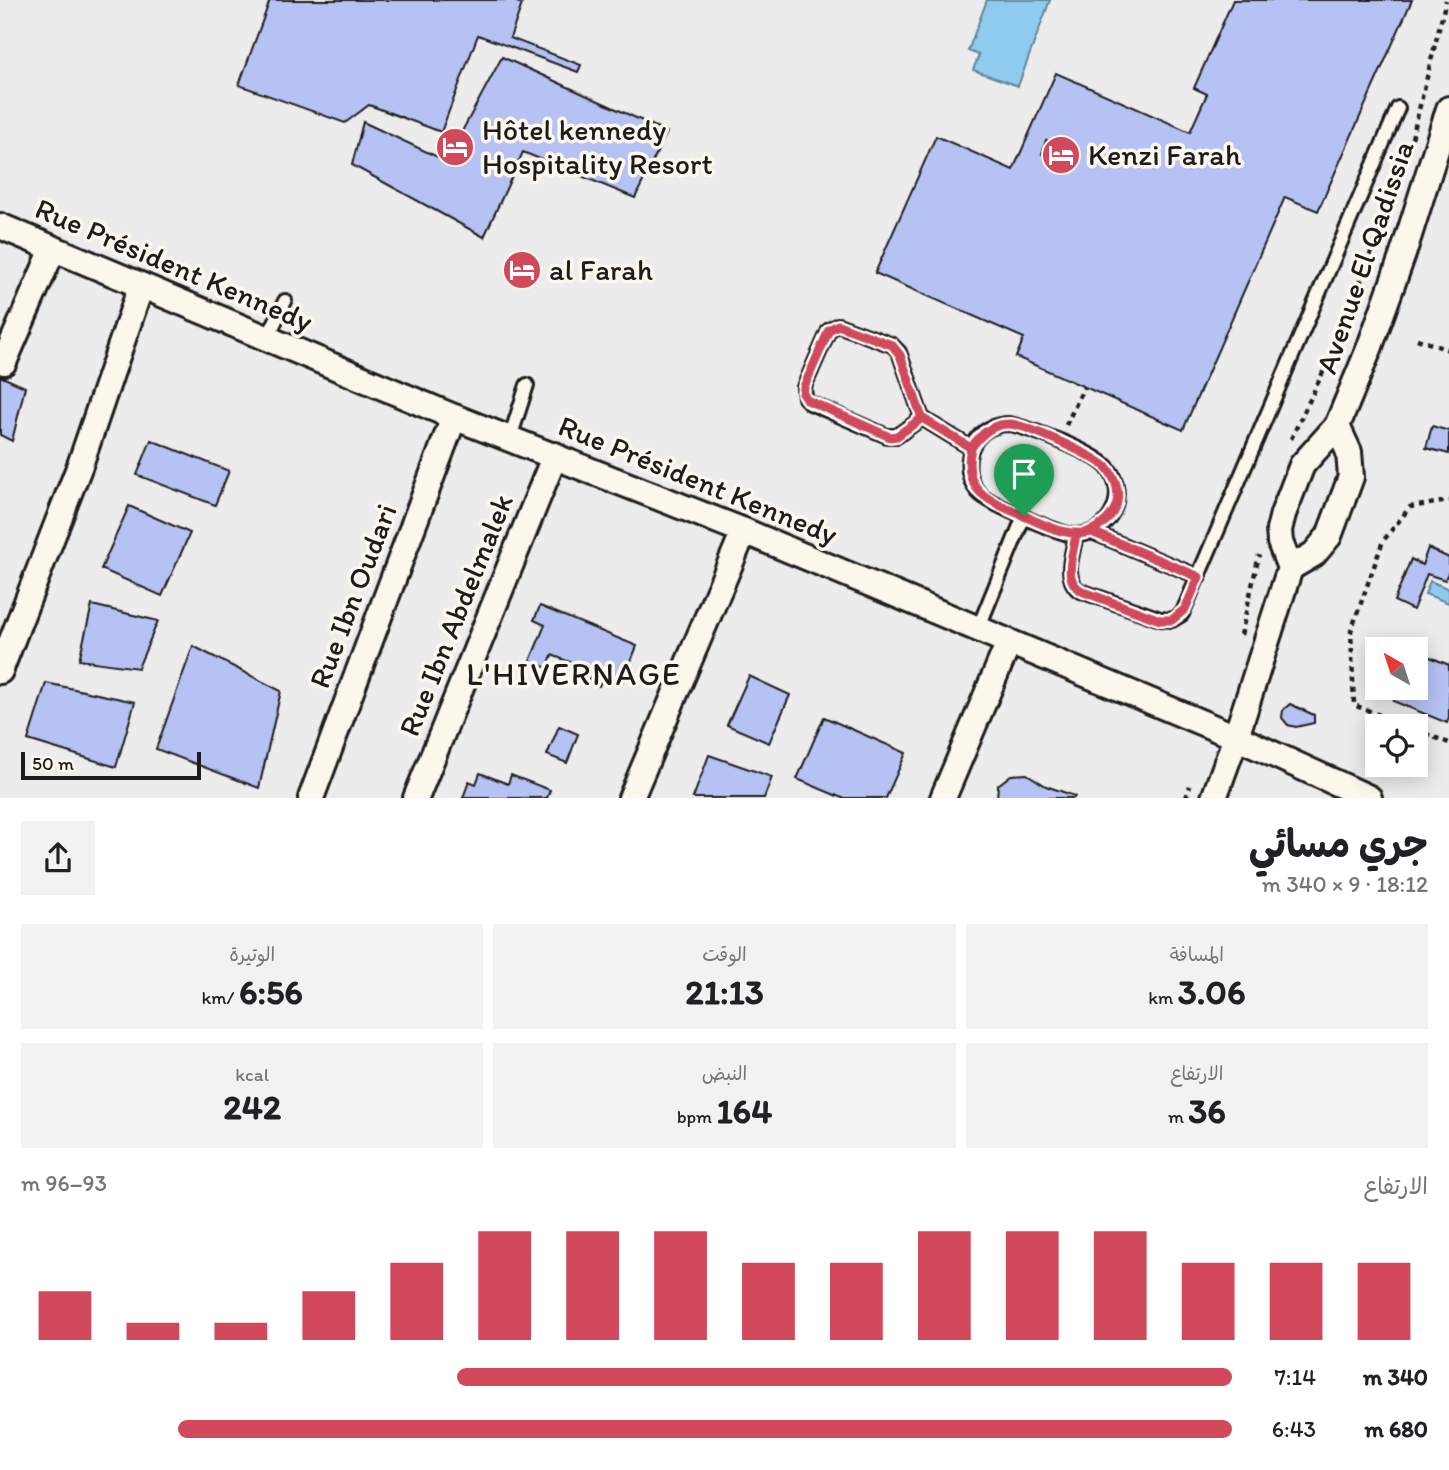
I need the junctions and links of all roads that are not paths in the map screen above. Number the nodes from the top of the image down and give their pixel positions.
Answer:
1 (1398, 108) dead end
2 (1449, 109) edge
3 (0, 226) edge
4 (54, 249) junction
5 (141, 286) junction
6 (285, 300) dead end
7 (267, 339) junction
8 (4, 362) dead end
9 (527, 385) dead end
10 (454, 417) junction
11 (922, 418) junction
12 (1337, 426) junction
13 (510, 438) junction
14 (971, 448) junction
15 (555, 455) junction
16 (1024, 516) junction
17 (744, 531) junction
18 (1092, 532) junction
19 (1076, 535) junction
20 (1290, 568) junction
21 (1199, 577) junction
22 (978, 629) junction
23 (1009, 642) junction
24 (0, 671) edge
25 (1236, 737) junction
26 (311, 798) edge
27 (416, 798) edge
28 (631, 798) edge
29 (943, 798) edge
30 (1214, 798) edge
31 (1369, 798) edge

1 - 21 lane
2 - 12 street, Avenue El Qadissia
3 - 4 street, Rue Président Kennedy
4 - 5 street, Rue Président Kennedy
4 - 8 street
5 - 7 street, Rue Président Kennedy
5 - 24 street
6 - 7 lane
7 - 10 street, Rue Président Kennedy
9 - 13 lane
10 - 13 street, Rue Président Kennedy
10 - 26 street, Rue Ibn Oudari
11 - 11 lane
11 - 14 lane
12 - 20 street, Avenue El Qadissia
12 - 20 street
13 - 15 street, Rue Président Kennedy
14 - 16 lane
14 - 18 lane
15 - 17 street, Rue Président Kennedy
15 - 27 street, Rue Ibn Abdelmalek
16 - 19 lane
16 - 22 lane
17 - 22 street, Rue Président Kennedy
17 - 28 street
18 - 19 lane
18 - 21 lane
19 - 21 lane
20 - 25 street
22 - 23 street, Rue Président Kennedy
23 - 25 street, Rue Président Kennedy
23 - 29 street
25 - 30 street
25 - 31 street, Rue Président Kennedy

